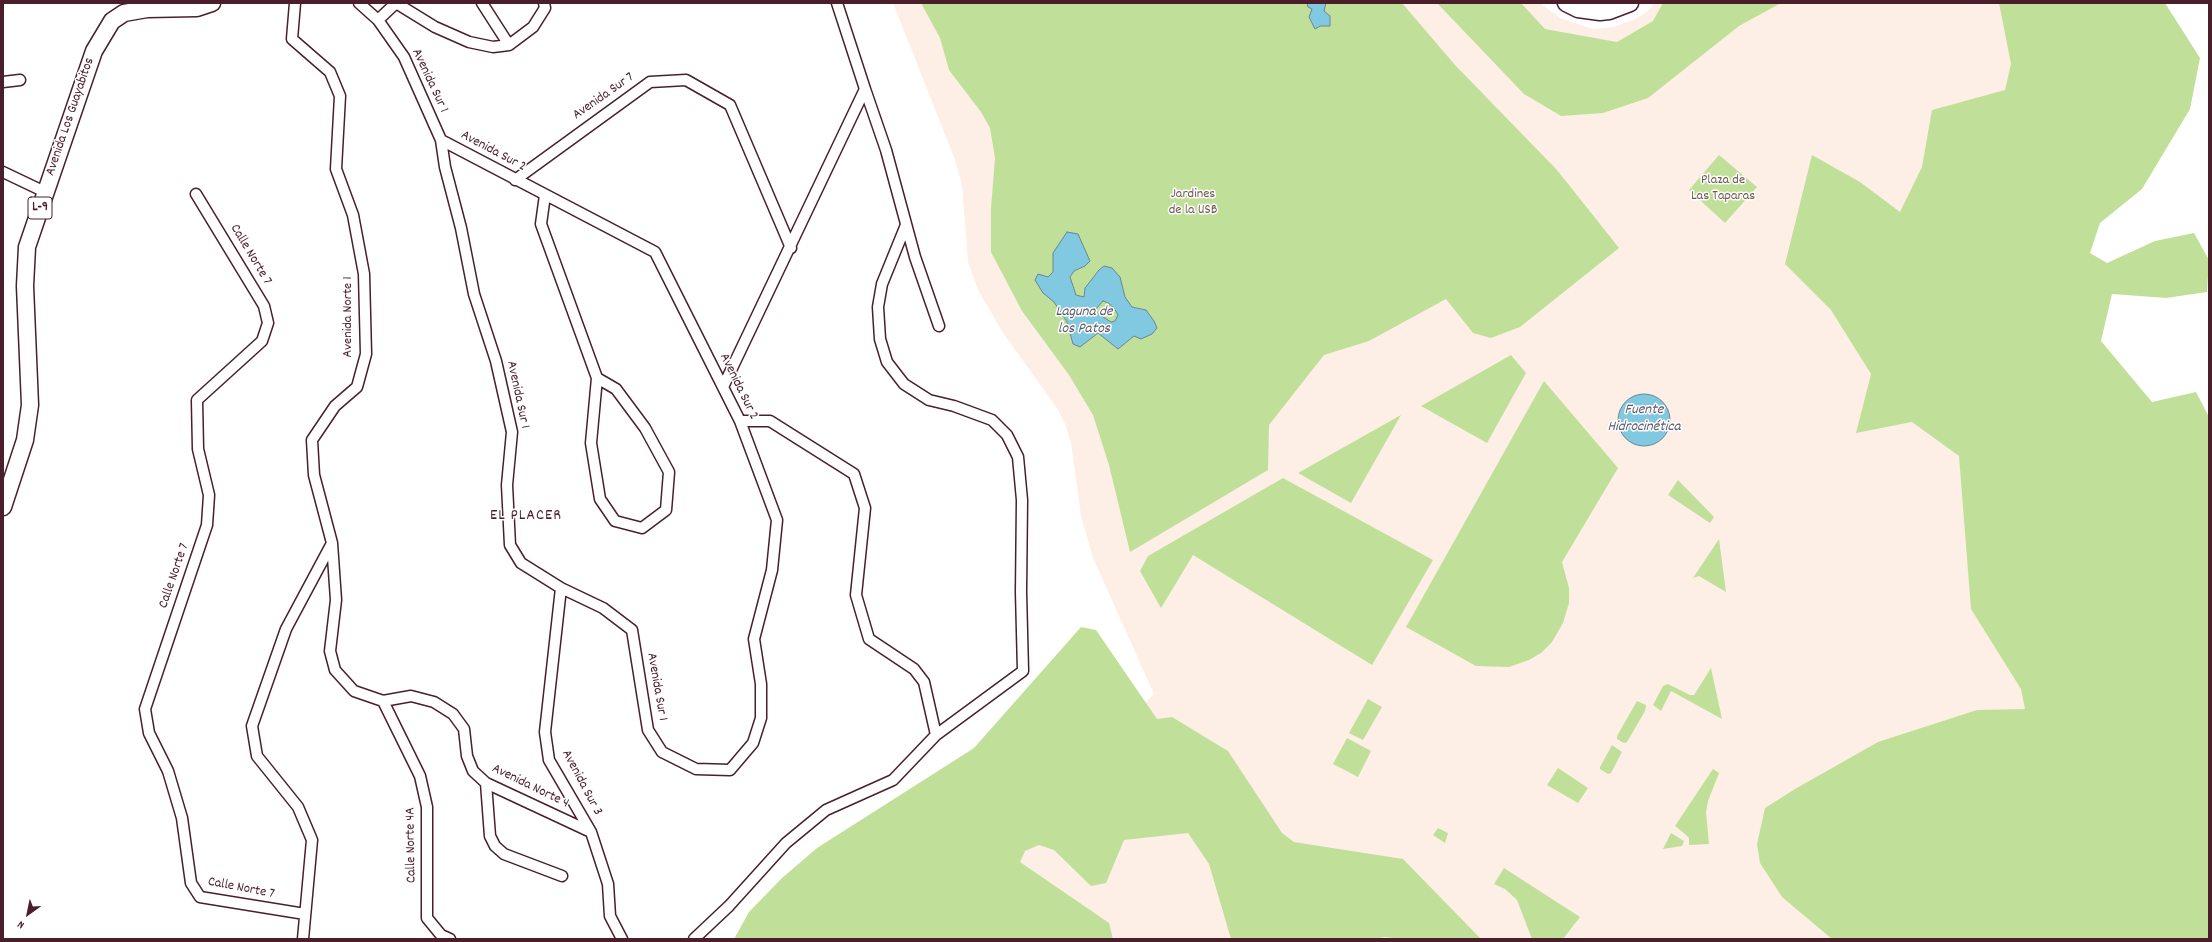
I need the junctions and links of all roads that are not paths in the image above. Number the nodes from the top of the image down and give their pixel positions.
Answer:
1 (212, 3) edge
2 (295, 3) edge
3 (359, 3) edge
4 (396, 3) edge
5 (482, 3) edge
6 (544, 3) edge
7 (837, 3) edge
8 (1566, 3) edge
9 (1630, 3) edge
10 (378, 20) junction
11 (509, 45) junction
12 (20, 80) dead end
13 (3, 82) edge
14 (865, 89) junction
15 (441, 140) junction
16 (3, 172) edge
17 (515, 180) junction
18 (45, 192) junction
19 (196, 194) dead end
20 (545, 195) junction
21 (906, 225) junction
22 (791, 248) junction
23 (940, 326) dead end
24 (597, 378) junction
25 (723, 387) junction
26 (740, 421) junction
27 (3, 507) edge
28 (332, 543) junction
29 (561, 588) junction
30 (382, 701) junction
31 (936, 734) junction
32 (730, 770) joint
33 (486, 783) junction
34 (591, 832) junction
35 (562, 876) dead end
36 (305, 914) junction
37 (303, 939) edge
38 (450, 939) edge
39 (622, 939) edge
40 (694, 939) edge

1 - 18 main road, Avenida Los Guayabitos / L-9
2 - 28 street, Avenida Norte 1
3 - 10 street, Avenida Sur 1
4 - 10 street
4 - 11 street
5 - 11 street
6 - 11 street
7 - 14 street
8 - 9 main road
10 - 15 street, Avenida Sur 1
12 - 13 street
14 - 21 street
14 - 22 street
15 - 17 street, Avenida Sur 2
15 - 29 street, Avenida Sur 1
16 - 18 street
17 - 20 street, Avenida Sur 2
17 - 22 street, Avenida Sur 7
18 - 27 main road, Avenida Los Guayabitos / L-9
19 - 36 street, Calle Norte 7
20 - 24 street
20 - 25 street, Avenida Sur 2
21 - 23 street
21 - 31 street
22 - 25 street
24 - 24 street
25 - 26 street, Avenida Sur 2
26 - 31 street
26 - 32 street, Avenida Sur 2
28 - 30 street, Avenida Norte 1
28 - 36 street
29 - 32 street, Avenida Sur 1
29 - 34 street, Avenida Sur 3
30 - 33 street, Avenida Norte 4
30 - 38 street, Calle Norte 4A
31 - 40 street
33 - 34 street, Avenida Norte 4
33 - 35 street
34 - 39 street, Avenida Sur 3
36 - 37 street

